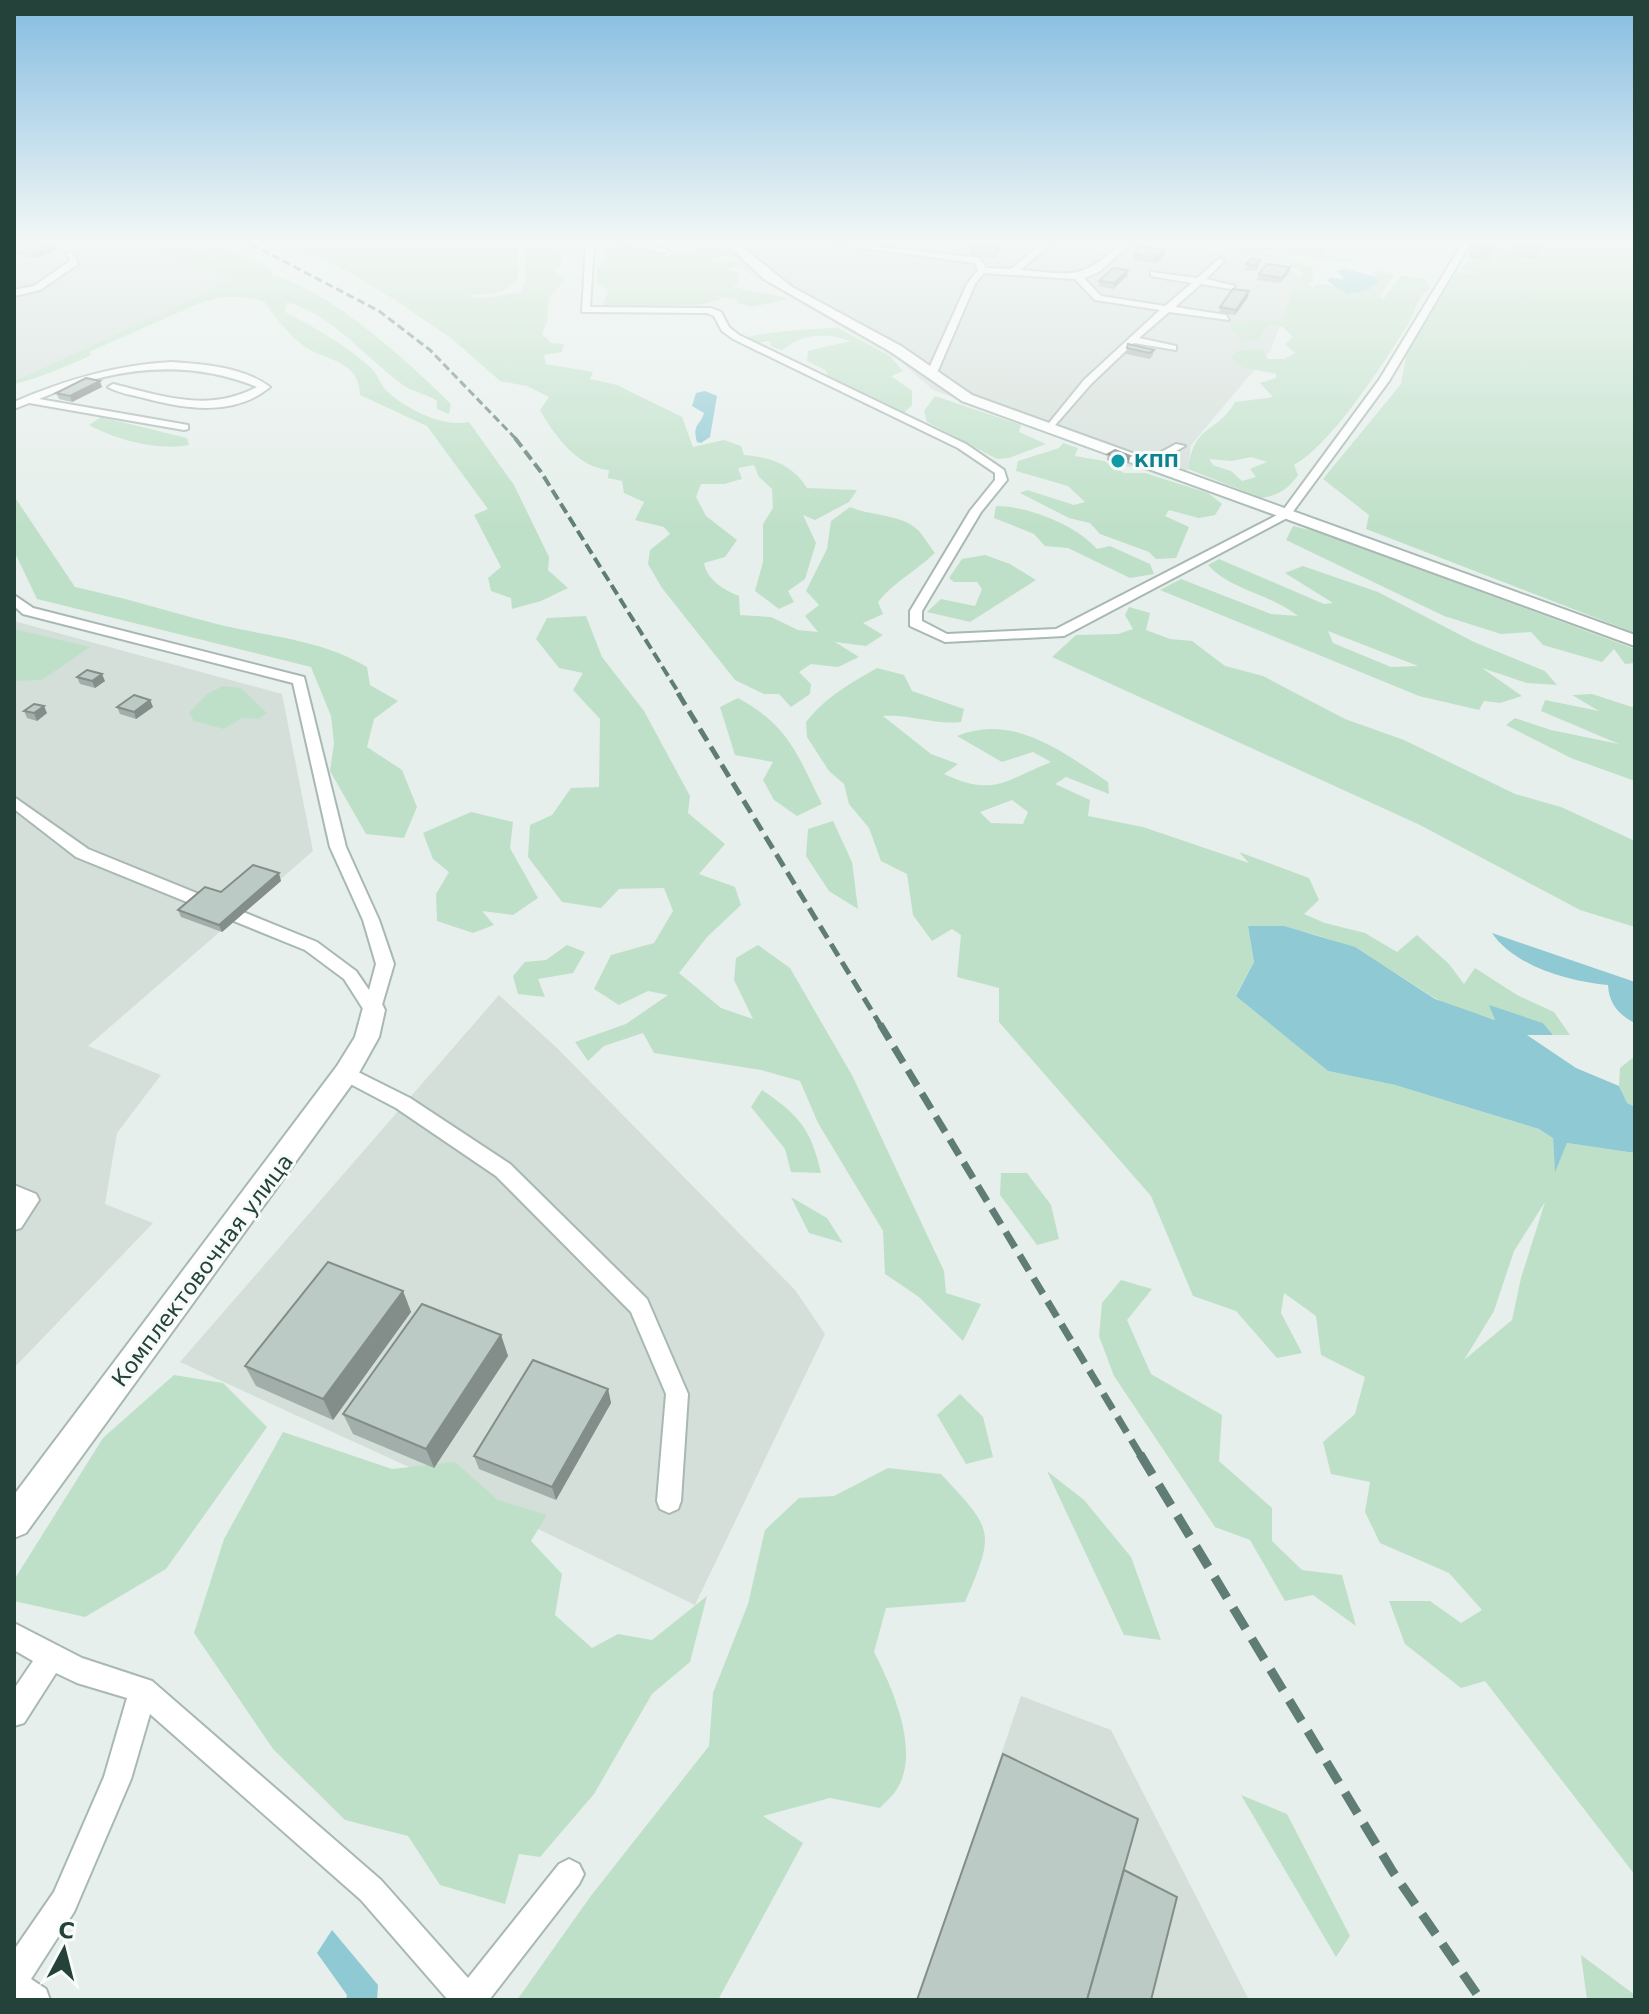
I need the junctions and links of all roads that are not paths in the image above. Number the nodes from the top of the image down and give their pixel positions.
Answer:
1 (738, 338) edge
2 (878, 338) edge
3 (947, 338) edge
4 (1410, 338) edge
5 (1131, 339) joint
6 (1173, 348) dead end
7 (121, 369) junction
8 (931, 375) junction
9 (113, 387) junction
10 (100, 394) dead end
11 (28, 400) junction
12 (87, 401) dead end
13 (14, 406) edge
14 (74, 408) junction
15 (184, 427) dead end
16 (1050, 428) junction
17 (1180, 446) dead end
18 (1147, 463) junction
19 (1285, 515) junction
20 (14, 599) edge
21 (1635, 641) edge
22 (14, 802) edge
23 (373, 1010) junction
24 (346, 1073) junction
25 (14, 1193) edge
26 (14, 1222) edge
27 (669, 1501) dead end
28 (14, 1522) edge
29 (14, 1636) edge
30 (53, 1655) junction
31 (143, 1690) junction
32 (14, 1713) edge
33 (569, 1874) dead end
34 (14, 1977) edge
35 (14, 1985) edge
36 (35, 2000) edge
37 (469, 2000) edge

1 - 19 lane
2 - 8 street
3 - 8 lane
4 - 19 lane
5 - 6 lane
5 - 16 lane
7 - 9 lane
7 - 9 lane
7 - 11 lane
8 - 16 street
9 - 10 lane
11 - 13 lane
11 - 14 lane
12 - 14 lane
14 - 15 lane
16 - 18 street
17 - 18 lane
18 - 19 street
19 - 21 street
20 - 23 lane
22 - 23 lane
23 - 24 street, Комплектовочная улица
24 - 27 lane
24 - 28 street, Комплектовочная улица
25 - 26 lane
29 - 30 lane
30 - 31 lane
30 - 32 lane
31 - 34 lane
31 - 37 lane
33 - 37 lane
35 - 36 lane

